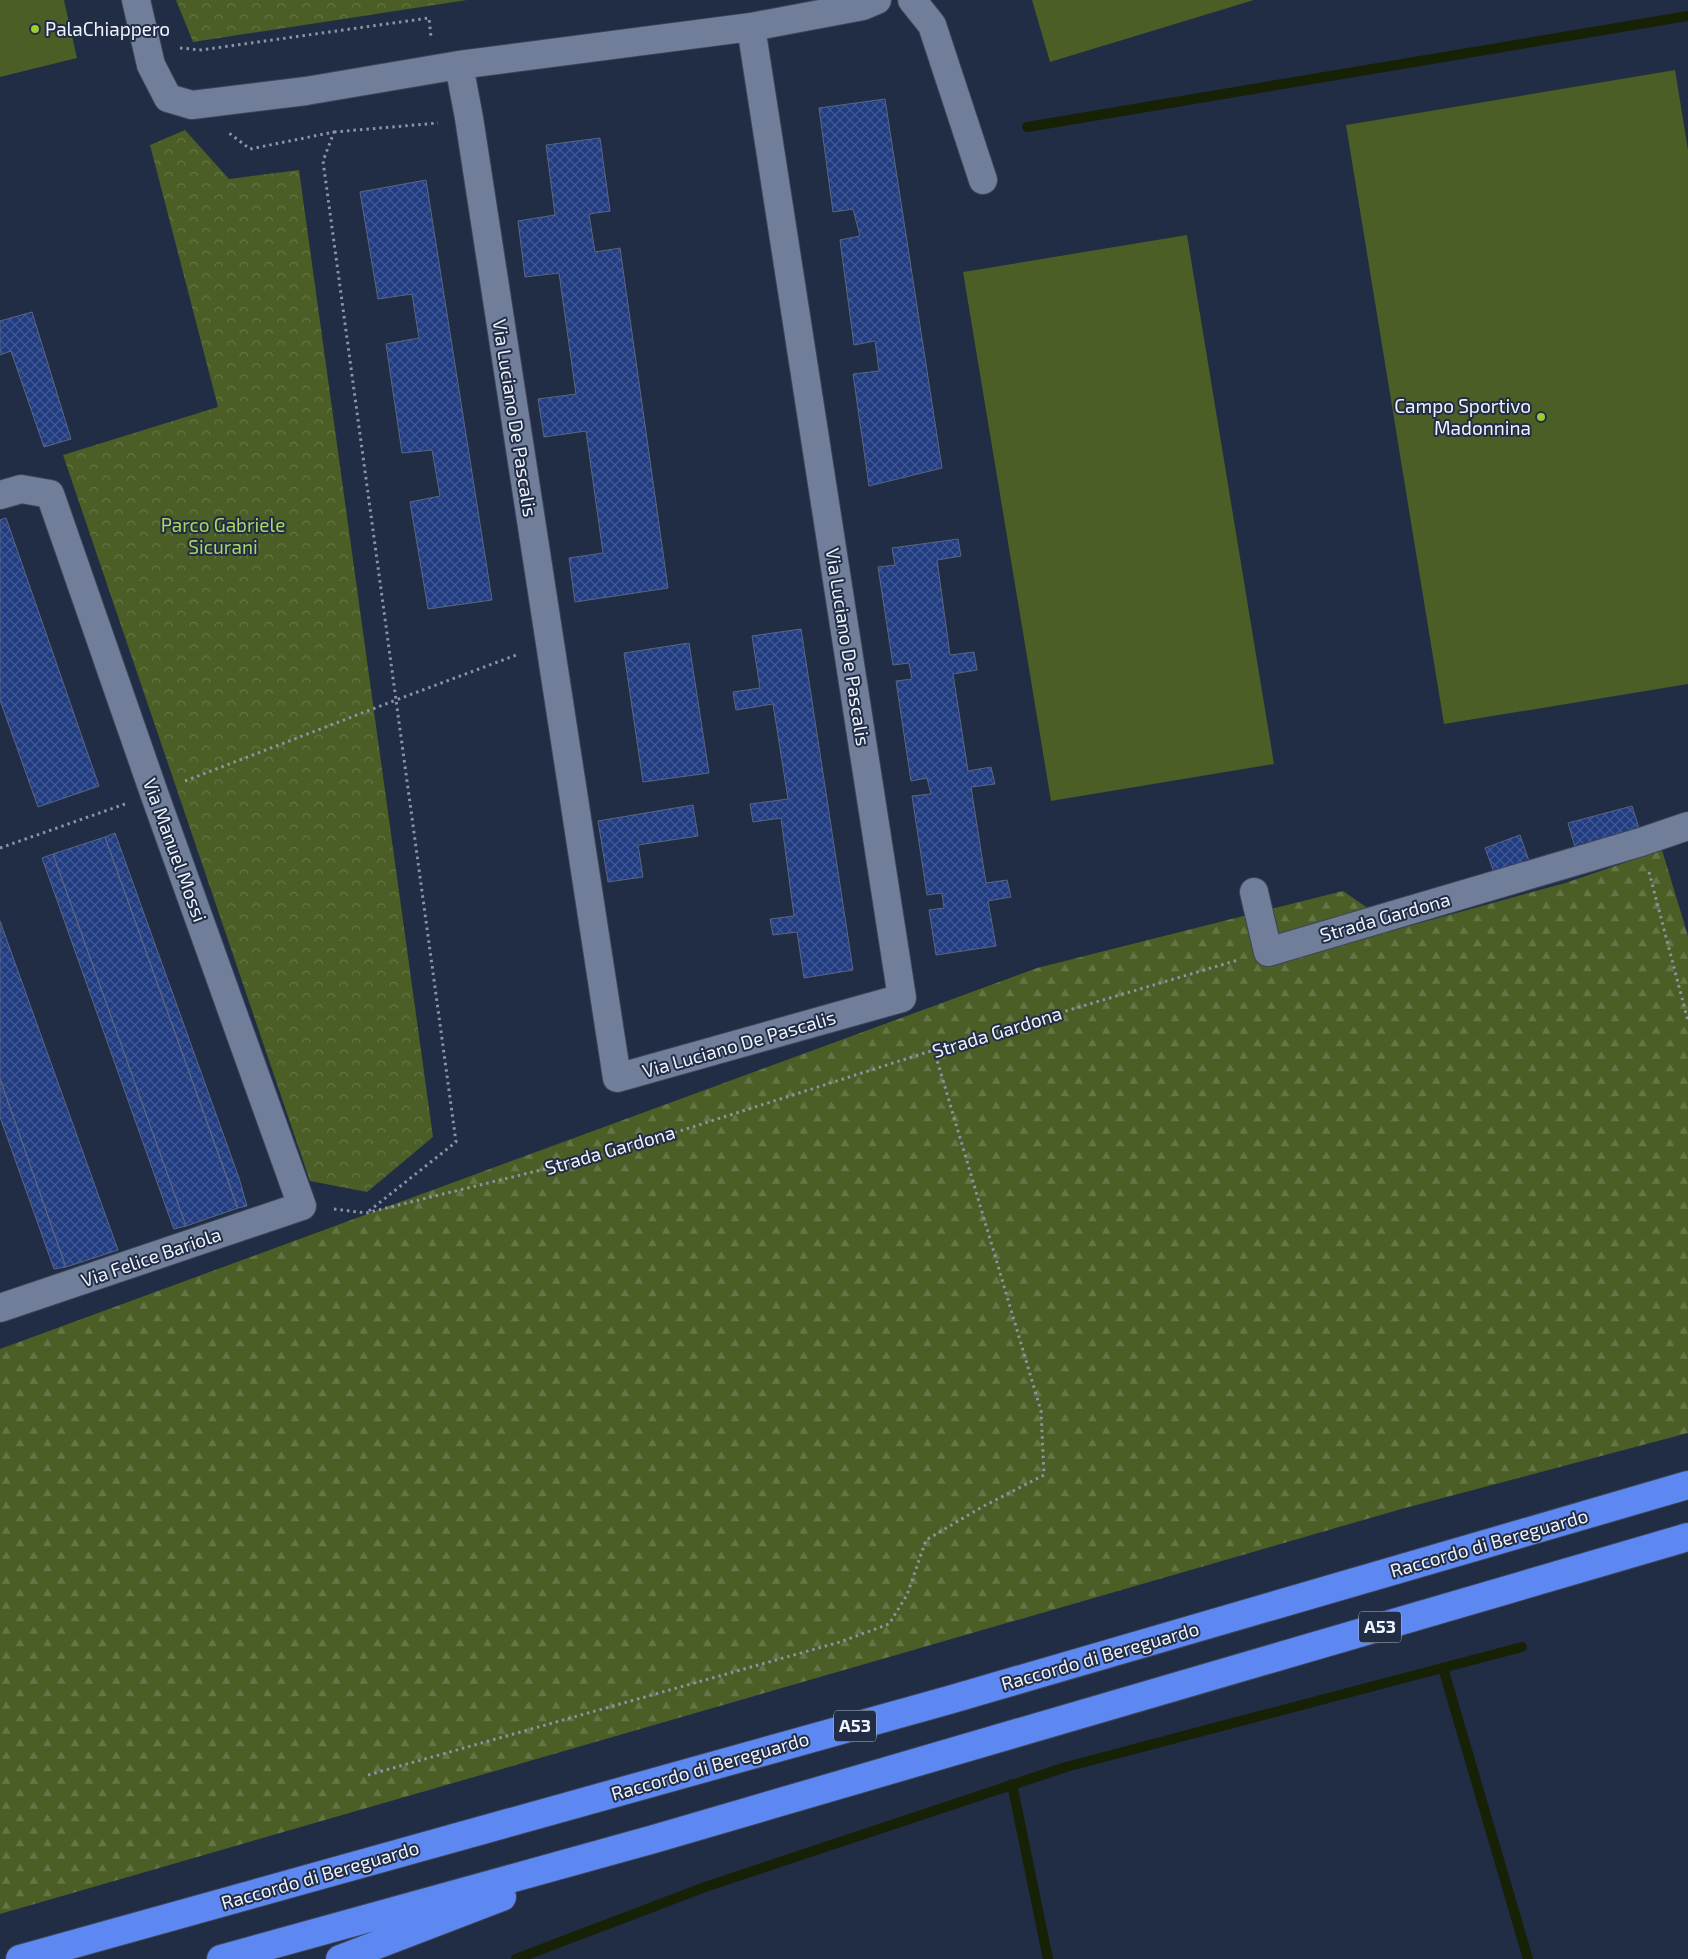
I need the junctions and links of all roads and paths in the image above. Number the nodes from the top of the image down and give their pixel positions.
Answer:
1 (136, 0) edge
2 (877, 0) edge
3 (912, 0) edge
4 (751, 27) junction
5 (433, 46) dead end
6 (179, 48) dead end
7 (459, 65) junction
8 (192, 105) junction
9 (441, 122) dead end
10 (334, 132) junction
11 (983, 180) dead end
12 (0, 495) edge
13 (549, 643) junction
14 (396, 700) junction
15 (182, 782) dead end
16 (125, 804) dead end
17 (1688, 826) edge
18 (1641, 842) junction
19 (0, 848) edge
20 (1254, 892) dead end
21 (1268, 952) junction
22 (1688, 1021) edge
23 (934, 1050) junction
24 (302, 1206) junction
25 (366, 1213) junction
26 (2, 1300) edge
27 (1688, 1485) edge
28 (1688, 1537) edge
29 (368, 1775) dead end
30 (654, 1839) junction
31 (20, 1959) edge
32 (221, 1959) edge
33 (340, 1959) edge

1 - 8 street
2 - 4 street
3 - 11 street
4 - 7 street
4 - 13 street, Via Luciano De Pascalis
5 - 6 path
7 - 8 street
7 - 13 street, Via Luciano De Pascalis
8 - 10 path
9 - 10 path
10 - 14 path
12 - 24 street, Via Manuel Mossi
13 - 14 path
14 - 15 path
14 - 25 path
16 - 19 path
17 - 18 street, Strada Gardona
18 - 21 street, Strada Gardona
18 - 22 path
20 - 21 street
21 - 23 path, Strada Gardona
23 - 25 path, Strada Gardona
23 - 29 path
24 - 25 path, Strada Gardona
24 - 26 street, Via Felice Bariola
27 - 31 highway, Raccordo di Bereguardo / A53
28 - 30 highway, A53
30 - 32 highway, A53
30 - 33 highway

